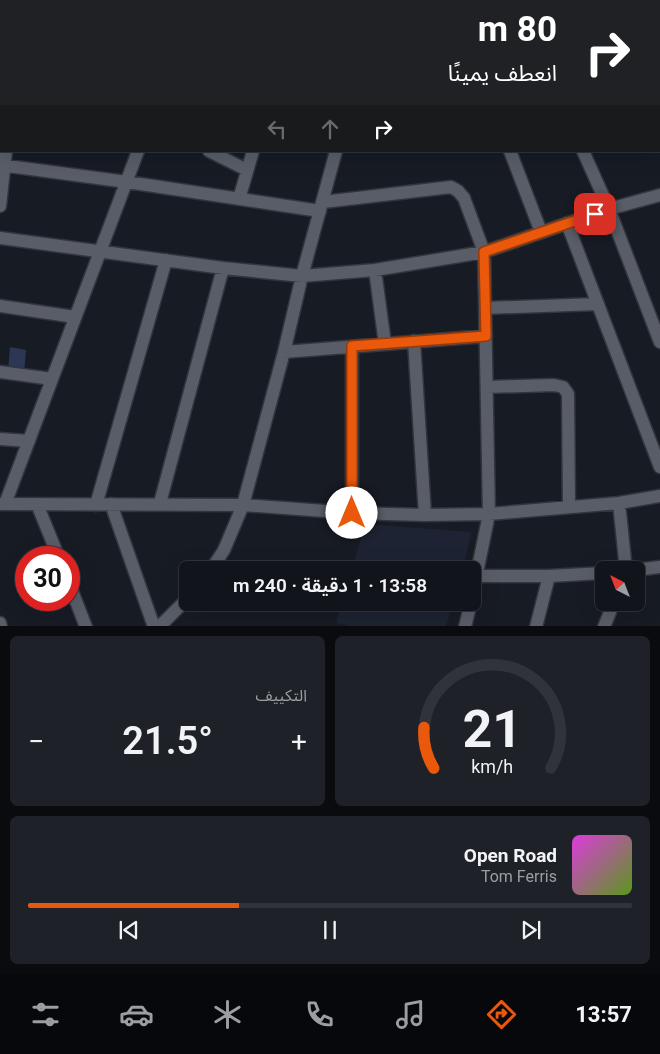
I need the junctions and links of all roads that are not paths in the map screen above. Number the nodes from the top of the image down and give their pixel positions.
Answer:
1 (6, 152) edge
2 (138, 152) edge
3 (211, 152) edge
4 (253, 152) edge
5 (336, 152) edge
6 (510, 152) edge
7 (582, 152) edge
8 (2, 165) edge
9 (247, 170) junction
10 (127, 182) junction
11 (660, 195) edge
12 (239, 199) junction
13 (0, 206) edge
14 (322, 206) junction
15 (609, 209) junction
16 (567, 223) junction
17 (541, 232) junction
18 (0, 238) edge
19 (100, 252) junction
20 (484, 252) junction
21 (166, 260) junction
22 (222, 268) junction
23 (375, 270) junction
24 (302, 276) junction
25 (598, 304) junction
26 (0, 306) edge
27 (485, 308) junction
28 (75, 317) junction
29 (486, 336) junction
30 (414, 341) junction
31 (660, 342) edge
32 (385, 344) junction
33 (352, 346) junction
34 (284, 352) junction
35 (0, 372) edge
36 (52, 379) junction
37 (487, 387) junction
38 (0, 439) edge
39 (29, 441) junction
40 (660, 467) edge
41 (660, 496) edge
42 (618, 503) junction
43 (3, 504) edge
44 (37, 504) junction
45 (111, 504) junction
46 (160, 504) junction
47 (96, 505) junction
48 (243, 505) junction
49 (569, 507) junction
50 (352, 513) junction
51 (489, 514) junction
52 (425, 515) junction
53 (54, 546) edge
54 (217, 561) edge
55 (481, 561) edge
56 (625, 561) edge
57 (660, 567) edge
58 (645, 569) edge
59 (595, 573) edge
60 (481, 576) edge
61 (549, 576) junction
62 (179, 607) edge
63 (80, 611) edge
64 (469, 611) edge
65 (610, 611) edge
66 (86, 626) edge
67 (154, 626) edge
68 (159, 626) edge
69 (466, 626) edge
70 (536, 626) edge
71 (604, 626) edge

1 - 8 street
2 - 10 street
3 - 9 street
4 - 9 street
5 - 14 street
6 - 17 street
7 - 15 street
8 - 10 street
8 - 13 street
9 - 12 street
10 - 12 street
10 - 19 street
11 - 15 street
12 - 14 street
14 - 20 street
14 - 24 street
15 - 16 street
15 - 31 street
16 - 17 street
16 - 25 street
17 - 20 street
18 - 19 street
19 - 21 street
19 - 28 street
20 - 23 street
20 - 27 street
21 - 22 street
21 - 47 street
22 - 24 street
22 - 46 street
23 - 24 street
23 - 32 street
24 - 34 street
25 - 27 street
25 - 40 street
26 - 28 street
27 - 29 street
28 - 36 street
29 - 30 street
29 - 37 street
30 - 32 street
30 - 52 street
32 - 33 street
33 - 34 street
33 - 50 street
34 - 48 street
35 - 36 street
36 - 39 street
37 - 49 street
37 - 51 street
38 - 39 street
39 - 43 street
41 - 42 street
42 - 49 street
42 - 56 street
43 - 44 street
44 - 47 street
44 - 53 street
45 - 46 street
45 - 47 street
45 - 67 street
46 - 48 street
48 - 50 street
48 - 54 street
49 - 51 street
50 - 52 street
51 - 52 street
51 - 55 street
57 - 58 street
59 - 61 street
60 - 61 street
61 - 70 street
62 - 68 street
63 - 66 street
64 - 69 street
65 - 71 street

